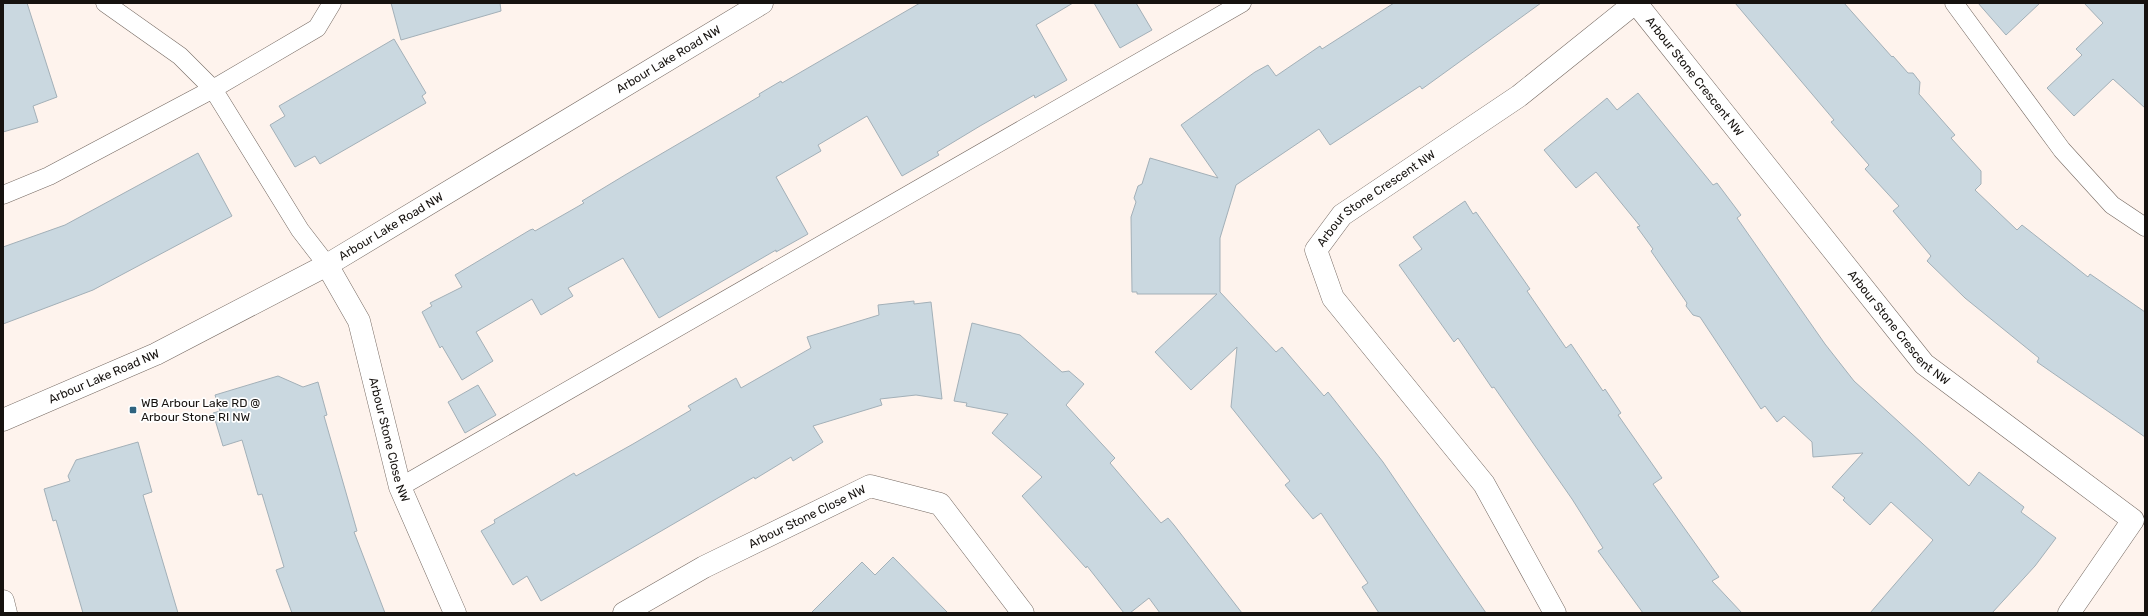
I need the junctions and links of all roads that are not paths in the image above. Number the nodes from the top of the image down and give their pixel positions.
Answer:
1 (105, 3) edge
2 (332, 3) edge
3 (762, 3) edge
4 (1242, 3) edge
5 (1635, 3) edge
6 (1954, 3) edge
7 (213, 89) junction
8 (3, 195) edge
9 (2145, 227) edge
10 (327, 265) junction
11 (3, 420) edge
12 (400, 487) junction
13 (2139, 519) edge
14 (3, 601) edge
15 (6, 613) edge
16 (455, 613) edge
17 (624, 613) edge
18 (1023, 613) edge
19 (1555, 613) edge
20 (2069, 613) edge

1 - 7 lane
2 - 7 lane
3 - 10 street, Arbour Lake Road NW
4 - 12 lane
5 - 13 street, Arbour Stone Crescent NW
5 - 19 street, Arbour Stone Crescent NW
6 - 9 lane
7 - 8 lane
7 - 10 lane
10 - 11 street, Arbour Lake Road NW
10 - 12 street, Arbour Stone Close NW
12 - 16 street, Arbour Stone Close NW
13 - 20 street, Arbour Stone Crescent NW
14 - 15 street
17 - 18 street, Arbour Stone Close NW

